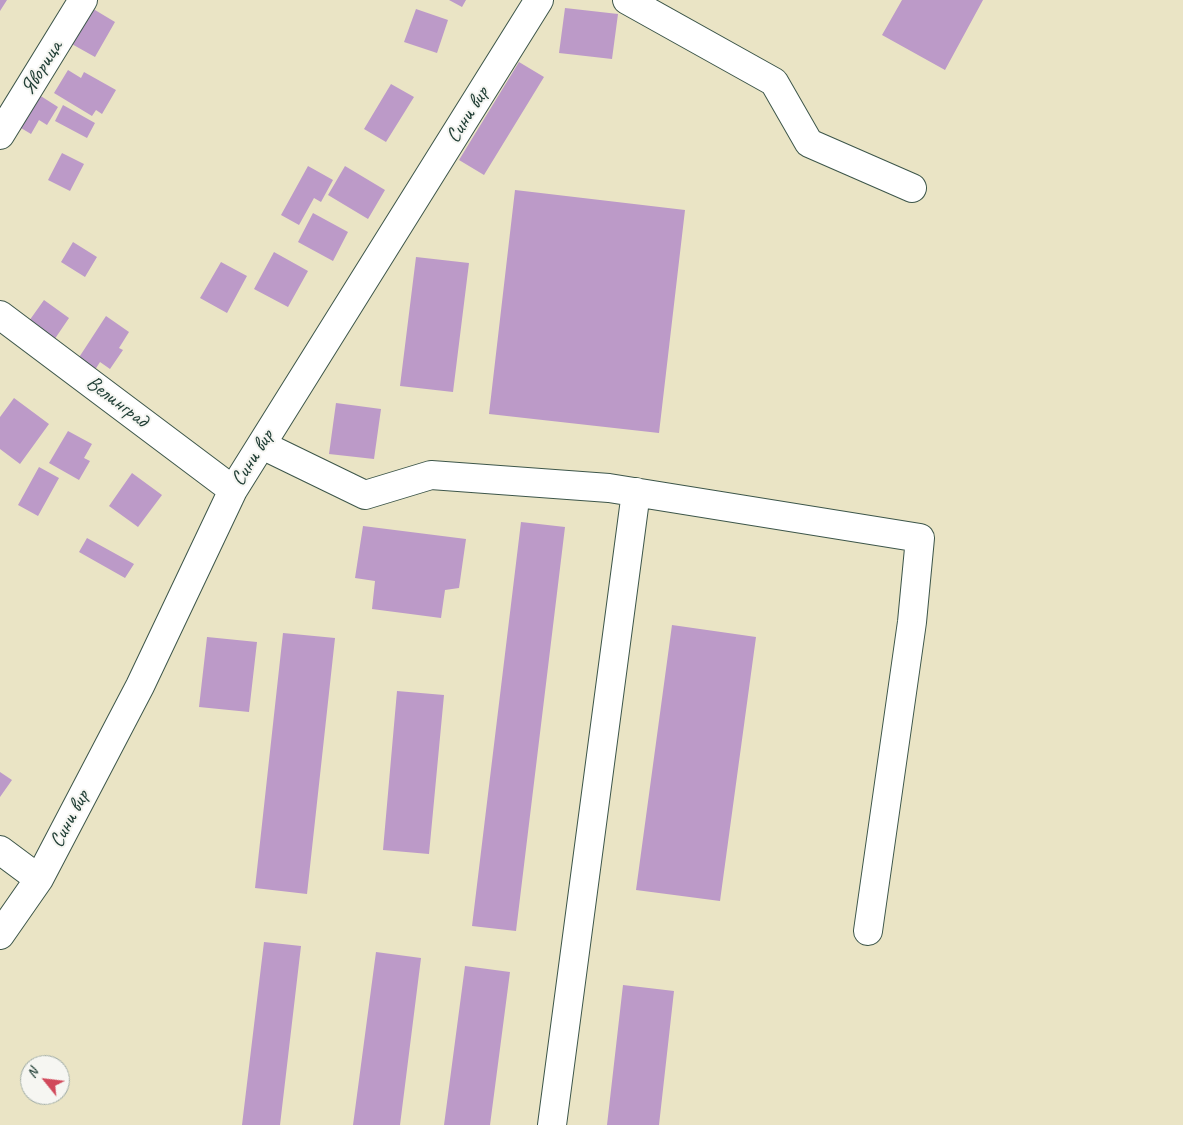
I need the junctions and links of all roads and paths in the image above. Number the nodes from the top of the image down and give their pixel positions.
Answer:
1 (83, 0) edge
2 (540, 0) edge
3 (627, 0) edge
4 (0, 135) edge
5 (912, 188) dead end
6 (0, 315) edge
7 (262, 445) junction
8 (233, 490) junction
9 (636, 492) junction
10 (0, 850) edge
11 (39, 879) junction
12 (868, 931) dead end
13 (0, 934) edge
14 (552, 1125) edge

1 - 4 street, Яворица
2 - 7 street, Сини вир
3 - 5 street
6 - 8 street, Велинград
7 - 8 street, Сини вир
7 - 9 street
8 - 11 street, Сини вир
9 - 12 street
9 - 14 street
10 - 11 street
11 - 13 street, Сини вир

